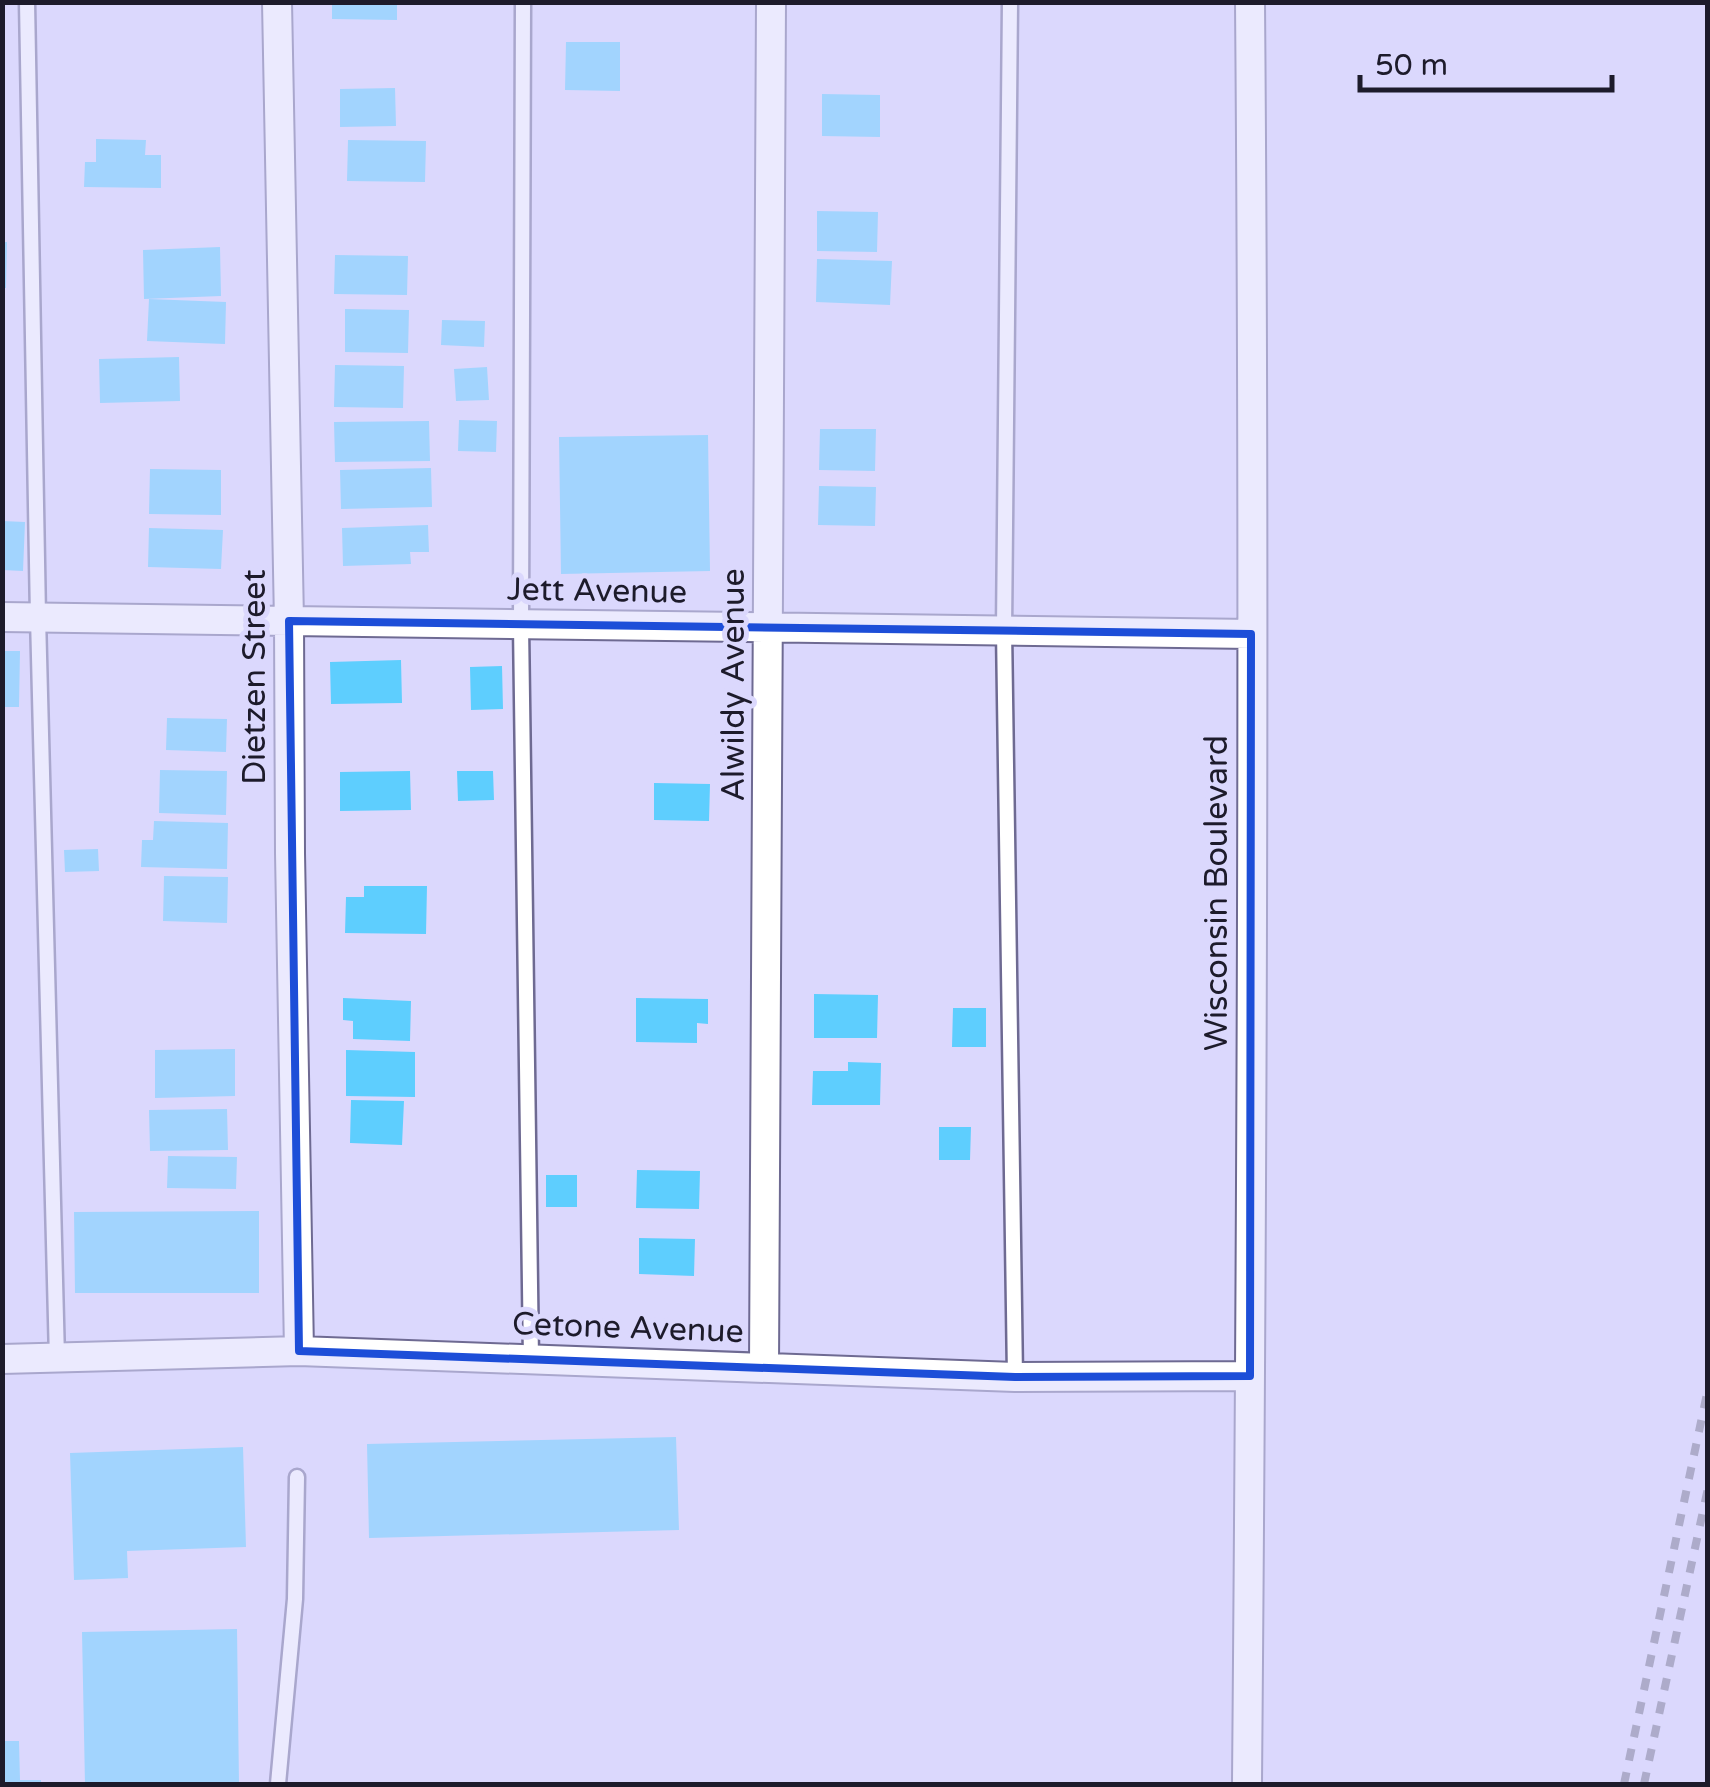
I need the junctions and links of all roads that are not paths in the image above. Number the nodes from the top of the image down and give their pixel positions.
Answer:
1 (27, 2) edge
2 (277, 2) edge
3 (523, 2) edge
4 (771, 2) edge
5 (1010, 2) edge
6 (1250, 2) edge
7 (2, 616) edge
8 (38, 617) junction
9 (289, 620) junction
10 (521, 624) junction
11 (769, 627) junction
12 (1004, 630) junction
13 (1251, 634) junction
14 (299, 1352) junction
15 (2, 1359) edge
16 (58, 1359) junction
17 (531, 1359) junction
18 (764, 1367) junction
19 (1250, 1376) junction
20 (1016, 1377) junction
21 (297, 1477) dead end
22 (278, 1784) edge
23 (1247, 1784) edge

1 - 8 lane
2 - 9 street, Dietzen Street
3 - 10 lane
4 - 11 street, Alwildy Avenue
5 - 12 lane
6 - 13 street, Wisconsin Boulevard
7 - 8 street, Jett Avenue
8 - 9 street, Jett Avenue
8 - 16 lane
9 - 10 street, Jett Avenue
9 - 14 street, Dietzen Street
10 - 11 street, Jett Avenue
10 - 17 lane
11 - 12 street, Jett Avenue
11 - 18 street, Alwildy Avenue
12 - 13 street, Jett Avenue
12 - 20 lane
13 - 19 street, Wisconsin Boulevard
14 - 16 street, Cetone Avenue
14 - 17 street, Cetone Avenue
15 - 16 street, Cetone Avenue
17 - 18 street, Cetone Avenue
18 - 20 street, Cetone Avenue
19 - 20 street, Cetone Avenue
19 - 23 street, Wisconsin Boulevard
21 - 22 lane

